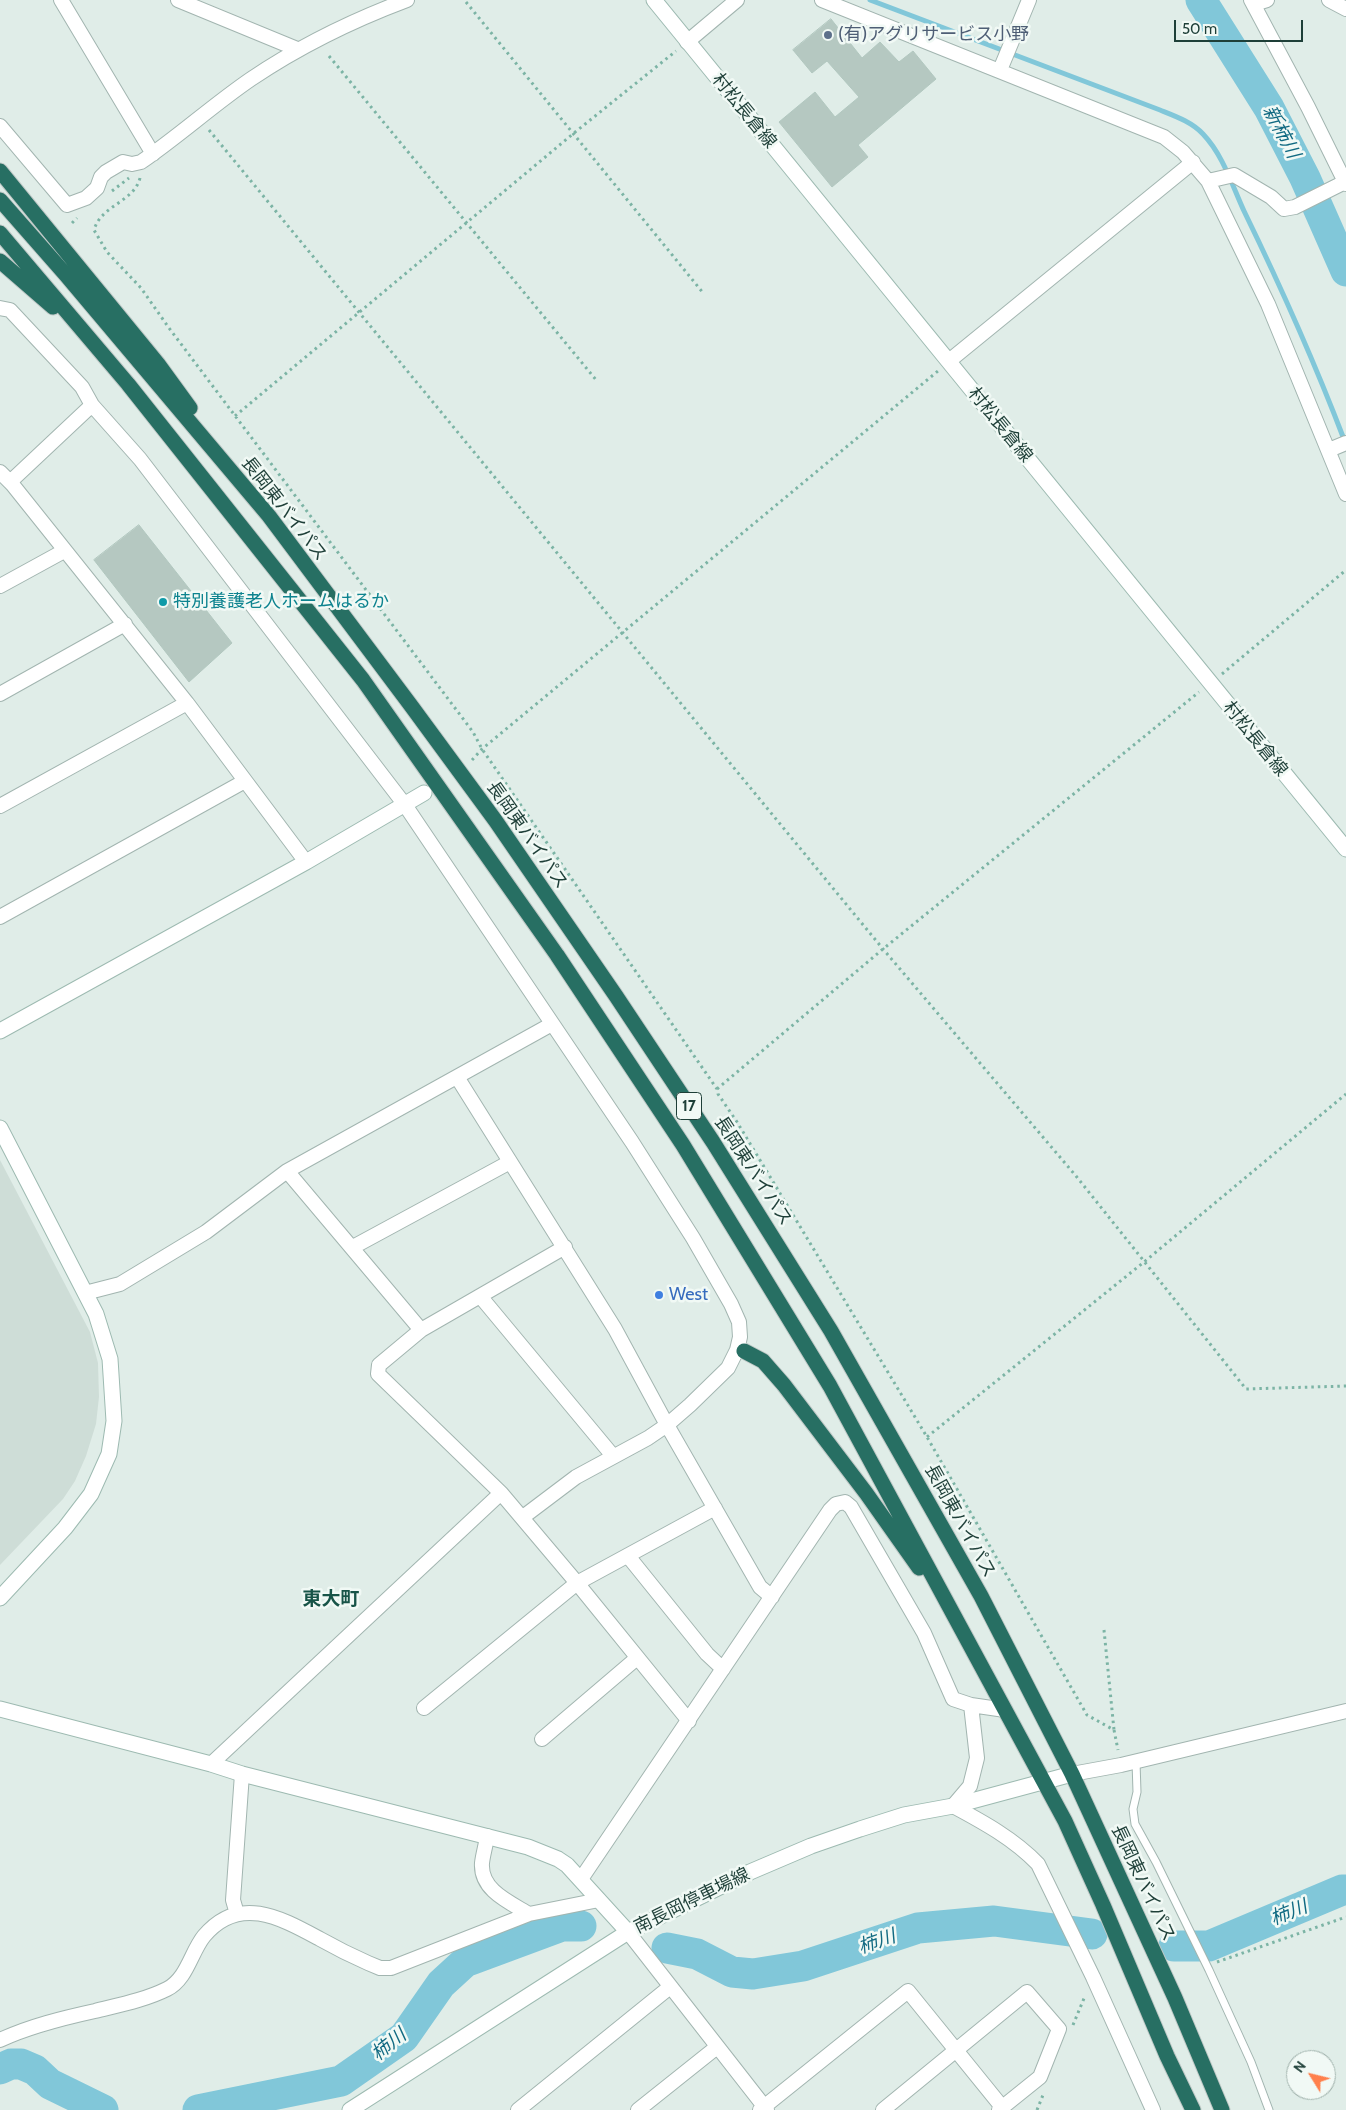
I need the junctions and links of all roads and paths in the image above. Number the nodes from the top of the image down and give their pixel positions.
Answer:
1 (61, 0) edge
2 (178, 0) edge
3 (407, 0) edge
4 (654, 0) edge
5 (737, 0) edge
6 (822, 0) edge
7 (1029, 0) edge
8 (1331, 0) edge
9 (1257, 1) edge
10 (466, 2) dead end
11 (1346, 9) edge
12 (687, 42) junction
13 (297, 49) junction
14 (329, 56) dead end
15 (1000, 70) junction
16 (0, 126) edge
17 (209, 130) dead end
18 (574, 133) junction
19 (147, 158) junction
20 (1193, 162) junction
21 (0, 171) edge
22 (1212, 180) junction
23 (1343, 184) edge
24 (0, 200) edge
25 (467, 223) junction
26 (0, 234) edge
27 (0, 260) edge
28 (704, 294) dead end
29 (0, 308) edge
30 (360, 311) junction
31 (94, 342) junction
32 (949, 361) junction
33 (598, 381) dead end
34 (92, 405) junction
35 (235, 416) junction
36 (1338, 446) edge
37 (0, 472) edge
38 (10, 482) junction
39 (1346, 494) edge
40 (269, 516) junction
41 (64, 551) junction
42 (1346, 570) edge
43 (0, 586) edge
44 (125, 624) junction
45 (623, 631) junction
46 (1210, 684) junction
47 (0, 694) edge
48 (187, 703) junction
49 (482, 749) junction
50 (472, 760) dead end
51 (245, 781) junction
52 (424, 793) dead end
53 (405, 805) junction
54 (0, 806) edge
55 (1346, 849) edge
56 (306, 862) junction
57 (0, 916) edge
58 (884, 949) junction
59 (552, 1024) junction
60 (0, 1031) edge
61 (457, 1077) junction
62 (717, 1089) junction
63 (1346, 1094) edge
64 (0, 1128) edge
65 (510, 1162) junction
66 (287, 1171) junction
67 (353, 1247) junction
68 (565, 1247) junction
69 (1144, 1262) junction
70 (86, 1293) junction
71 (480, 1296) junction
72 (421, 1330) junction
73 (740, 1350) junction
74 (1346, 1386) edge
75 (667, 1425) junction
76 (927, 1437) junction
77 (614, 1456) junction
78 (501, 1493) junction
79 (715, 1508) junction
80 (523, 1517) junction
81 (628, 1556) junction
82 (577, 1583) junction
83 (0, 1598) edge
84 (772, 1598) junction
85 (953, 1616) junction
86 (1104, 1630) dead end
87 (637, 1658) junction
88 (723, 1669) junction
89 (971, 1705) junction
90 (424, 1708) dead end
91 (0, 1709) edge
92 (1005, 1710) junction
93 (1346, 1711) edge
94 (689, 1721) junction
95 (1114, 1730) junction
96 (542, 1739) dead end
97 (1136, 1762) junction
98 (211, 1764) junction
99 (1121, 1765) junction
100 (242, 1774) junction
101 (1072, 1774) junction
102 (1043, 1782) junction
103 (953, 1806) junction
104 (488, 1836) junction
105 (581, 1879) junction
106 (598, 1900) junction
107 (237, 1914) junction
108 (529, 1914) junction
109 (1346, 1917) edge
110 (628, 1932) junction
111 (1206, 1965) junction
112 (670, 1987) junction
113 (0, 2040) edge
114 (717, 2047) junction
115 (956, 2051) junction
116 (764, 2109) edge
117 (1000, 2109) edge
118 (350, 2110) edge
119 (518, 2110) edge
120 (638, 2110) edge
121 (883, 2110) edge
122 (1153, 2110) edge
123 (1193, 2110) edge
124 (1222, 2110) edge
125 (1269, 2110) edge

1 - 19 street
2 - 13 street
3 - 13 street
4 - 12 main road, 村松長倉線
5 - 12 street
6 - 15 street
7 - 15 street
8 - 11 street
9 - 23 street
10 - 18 path
12 - 18 path
12 - 32 main road, 村松長倉線
13 - 19 street
14 - 25 path
15 - 20 street
16 - 19 street
17 - 30 path
18 - 25 path
18 - 28 path
19 - 35 path
20 - 22 street
20 - 32 street
21 - 40 highway
22 - 23 street
22 - 36 street
24 - 40 highway, 長岡東バイパス / 17
25 - 30 path
25 - 33 path
26 - 31 highway, 17
27 - 31 highway
29 - 34 street
30 - 35 path
30 - 45 path
31 - 85 highway, 17
32 - 45 path
32 - 46 main road, 村松長倉線
34 - 38 street
34 - 53 street
35 - 49 path
36 - 39 street
37 - 38 street
38 - 41 street
40 - 101 highway, 長岡東バイパス / 17
41 - 43 street
41 - 44 street
42 - 46 path
44 - 47 street
44 - 48 street
45 - 49 path
45 - 58 path
46 - 55 main road, 村松長倉線
46 - 58 path
48 - 51 street
48 - 54 street
49 - 50 path
49 - 62 path
51 - 56 street
51 - 57 street
52 - 53 main road
53 - 56 main road
53 - 59 street
56 - 60 main road
58 - 62 path
58 - 69 path
59 - 61 street
59 - 73 street
61 - 65 street
61 - 66 street
62 - 76 path
63 - 69 path
64 - 70 main road
65 - 67 street
65 - 68 street
66 - 67 street
66 - 70 street
67 - 72 street
68 - 71 street
68 - 75 street
69 - 74 path
69 - 76 path
70 - 83 main road
71 - 72 street
71 - 77 street
72 - 78 street
73 - 75 street
73 - 85 highway
75 - 77 street
75 - 79 street
76 - 95 path
77 - 80 street
78 - 80 street
78 - 98 street
79 - 81 street
79 - 84 street
80 - 82 street
81 - 82 street
81 - 88 street
82 - 87 street
82 - 90 street
84 - 88 street
84 - 89 street
85 - 92 highway, 17
86 - 95 path
87 - 94 street
87 - 96 street
88 - 94 street
89 - 92 street
89 - 103 street
91 - 98 main road
92 - 102 highway, 17
93 - 97 street
94 - 105 street
95 - 99 path
97 - 99 street
97 - 111 lane
98 - 100 main road
99 - 101 street
100 - 104 main road
100 - 107 street
101 - 102 main road, 南長岡停車場線
101 - 124 highway, 長岡東バイパス / 17
102 - 103 main road, 南長岡停車場線
102 - 123 highway, 17
103 - 110 main road, 南長岡停車場線
103 - 122 street
104 - 105 main road
104 - 108 street
105 - 106 main road
106 - 108 street
106 - 110 main road
107 - 108 street
107 - 113 street
109 - 111 path
110 - 112 street
110 - 118 main road, 南長岡停車場線
111 - 125 lane
112 - 114 street
112 - 119 street
114 - 116 street
114 - 120 street
115 - 116 street
115 - 117 street
115 - 117 street
115 - 121 street

